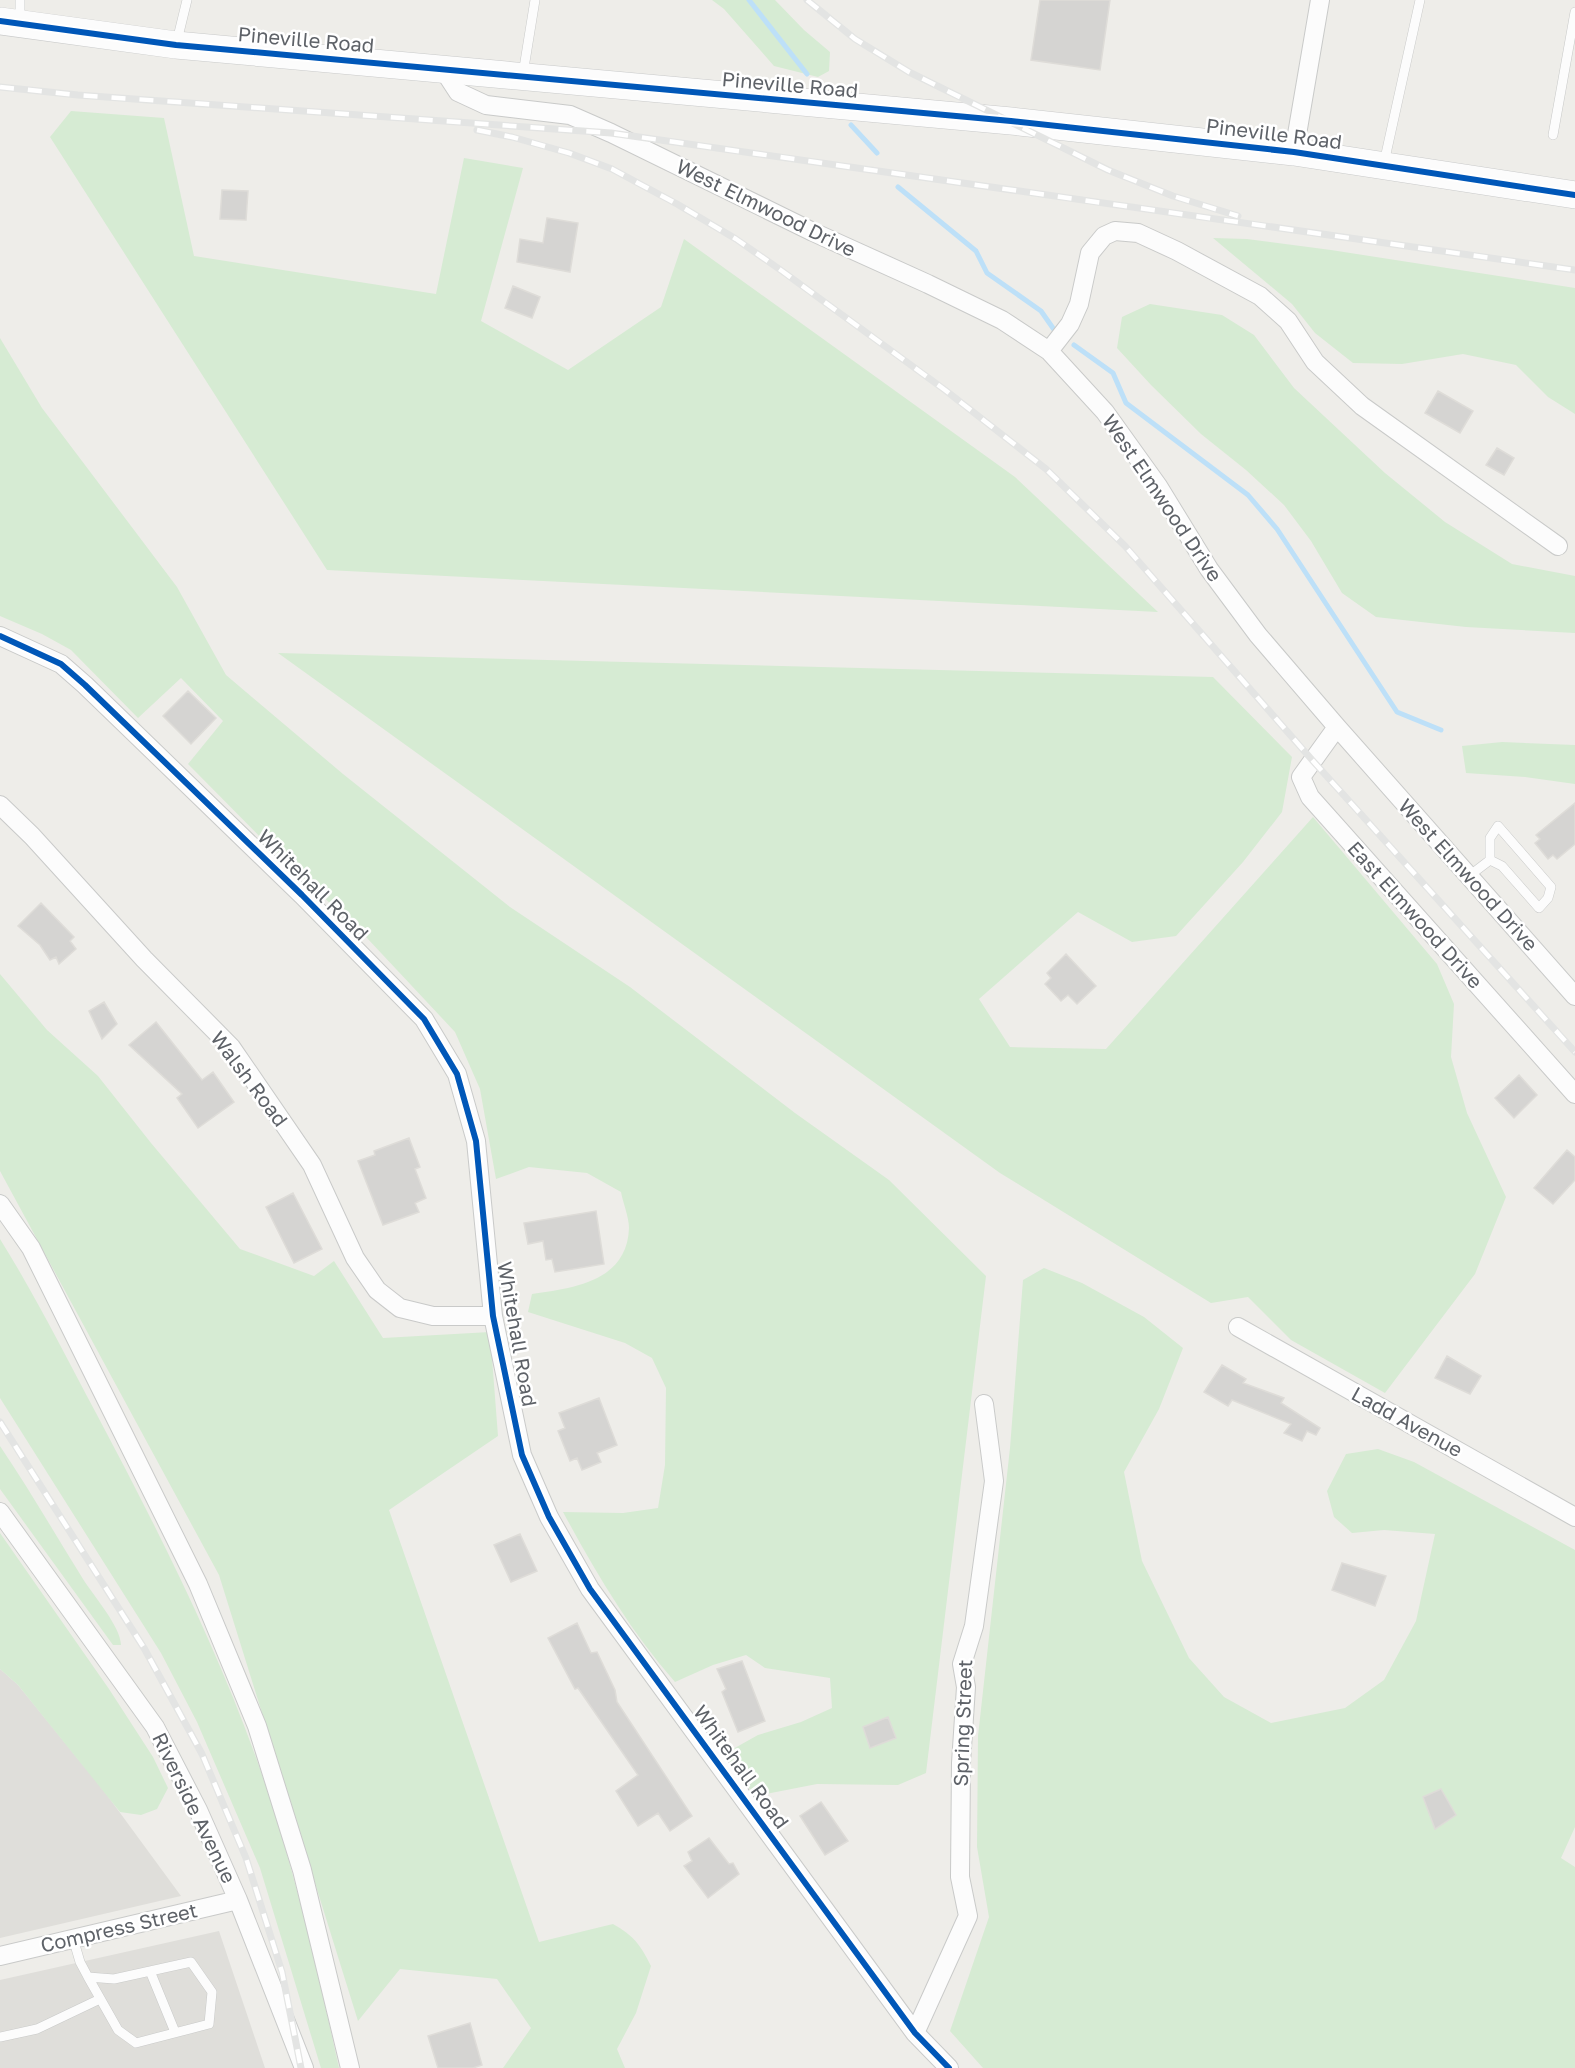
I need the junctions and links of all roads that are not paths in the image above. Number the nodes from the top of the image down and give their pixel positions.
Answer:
1 (187, 0) edge
2 (535, 0) edge
3 (1320, 0) edge
4 (1420, 0) edge
5 (1575, 12) edge
6 (13, 15) edge
7 (176, 45) junction
8 (443, 69) junction
9 (522, 77) junction
10 (1553, 135) dead end
11 (1294, 152) junction
12 (1384, 165) junction
13 (1575, 195) edge
14 (1049, 351) junction
15 (1558, 546) dead end
16 (0, 636) edge
17 (1337, 727) junction
18 (0, 805) edge
19 (1490, 860) junction
20 (1469, 876) junction
21 (1575, 996) edge
22 (1575, 1094) edge
23 (0, 1204) edge
24 (493, 1316) junction
25 (1238, 1327) dead end
26 (984, 1404) dead end
27 (0, 1512) edge
28 (1575, 1517) edge
29 (238, 1900) junction
30 (73, 1938) junction
31 (0, 1956) edge
32 (150, 1971) junction
33 (88, 1977) junction
34 (100, 1999) junction
35 (175, 2032) junction
36 (915, 2033) junction
37 (0, 2037) edge
38 (304, 2068) edge
39 (350, 2068) edge
40 (949, 2068) edge

1 - 7 lane
2 - 9 lane
3 - 11 street
4 - 12 lane
5 - 10 lane
6 - 7 main road, Pineville Road
7 - 8 main road, Pineville Road
8 - 9 main road, Pineville Road
8 - 14 street, West Elmwood Drive
9 - 11 main road, Pineville Road
11 - 12 main road, Pineville Road
12 - 13 main road, Pineville Road
14 - 15 street
14 - 17 street, West Elmwood Drive
16 - 24 street, Whitehall Road
17 - 20 street, West Elmwood Drive
17 - 22 street, East Elmwood Drive
18 - 24 street, Walsh Road
19 - 19 lane
19 - 20 lane
20 - 21 street, West Elmwood Drive
23 - 39 street
24 - 36 street, Whitehall Road
25 - 28 street, Ladd Avenue
26 - 36 street, Spring Street
27 - 29 street, Riverside Avenue
29 - 30 street, Compress Street
29 - 38 street, Riverside Avenue
30 - 31 street, Compress Street
30 - 33 lane
32 - 33 lane
32 - 35 lane
32 - 35 lane
33 - 34 lane
34 - 35 lane
34 - 37 lane
36 - 40 street, Whitehall Road

